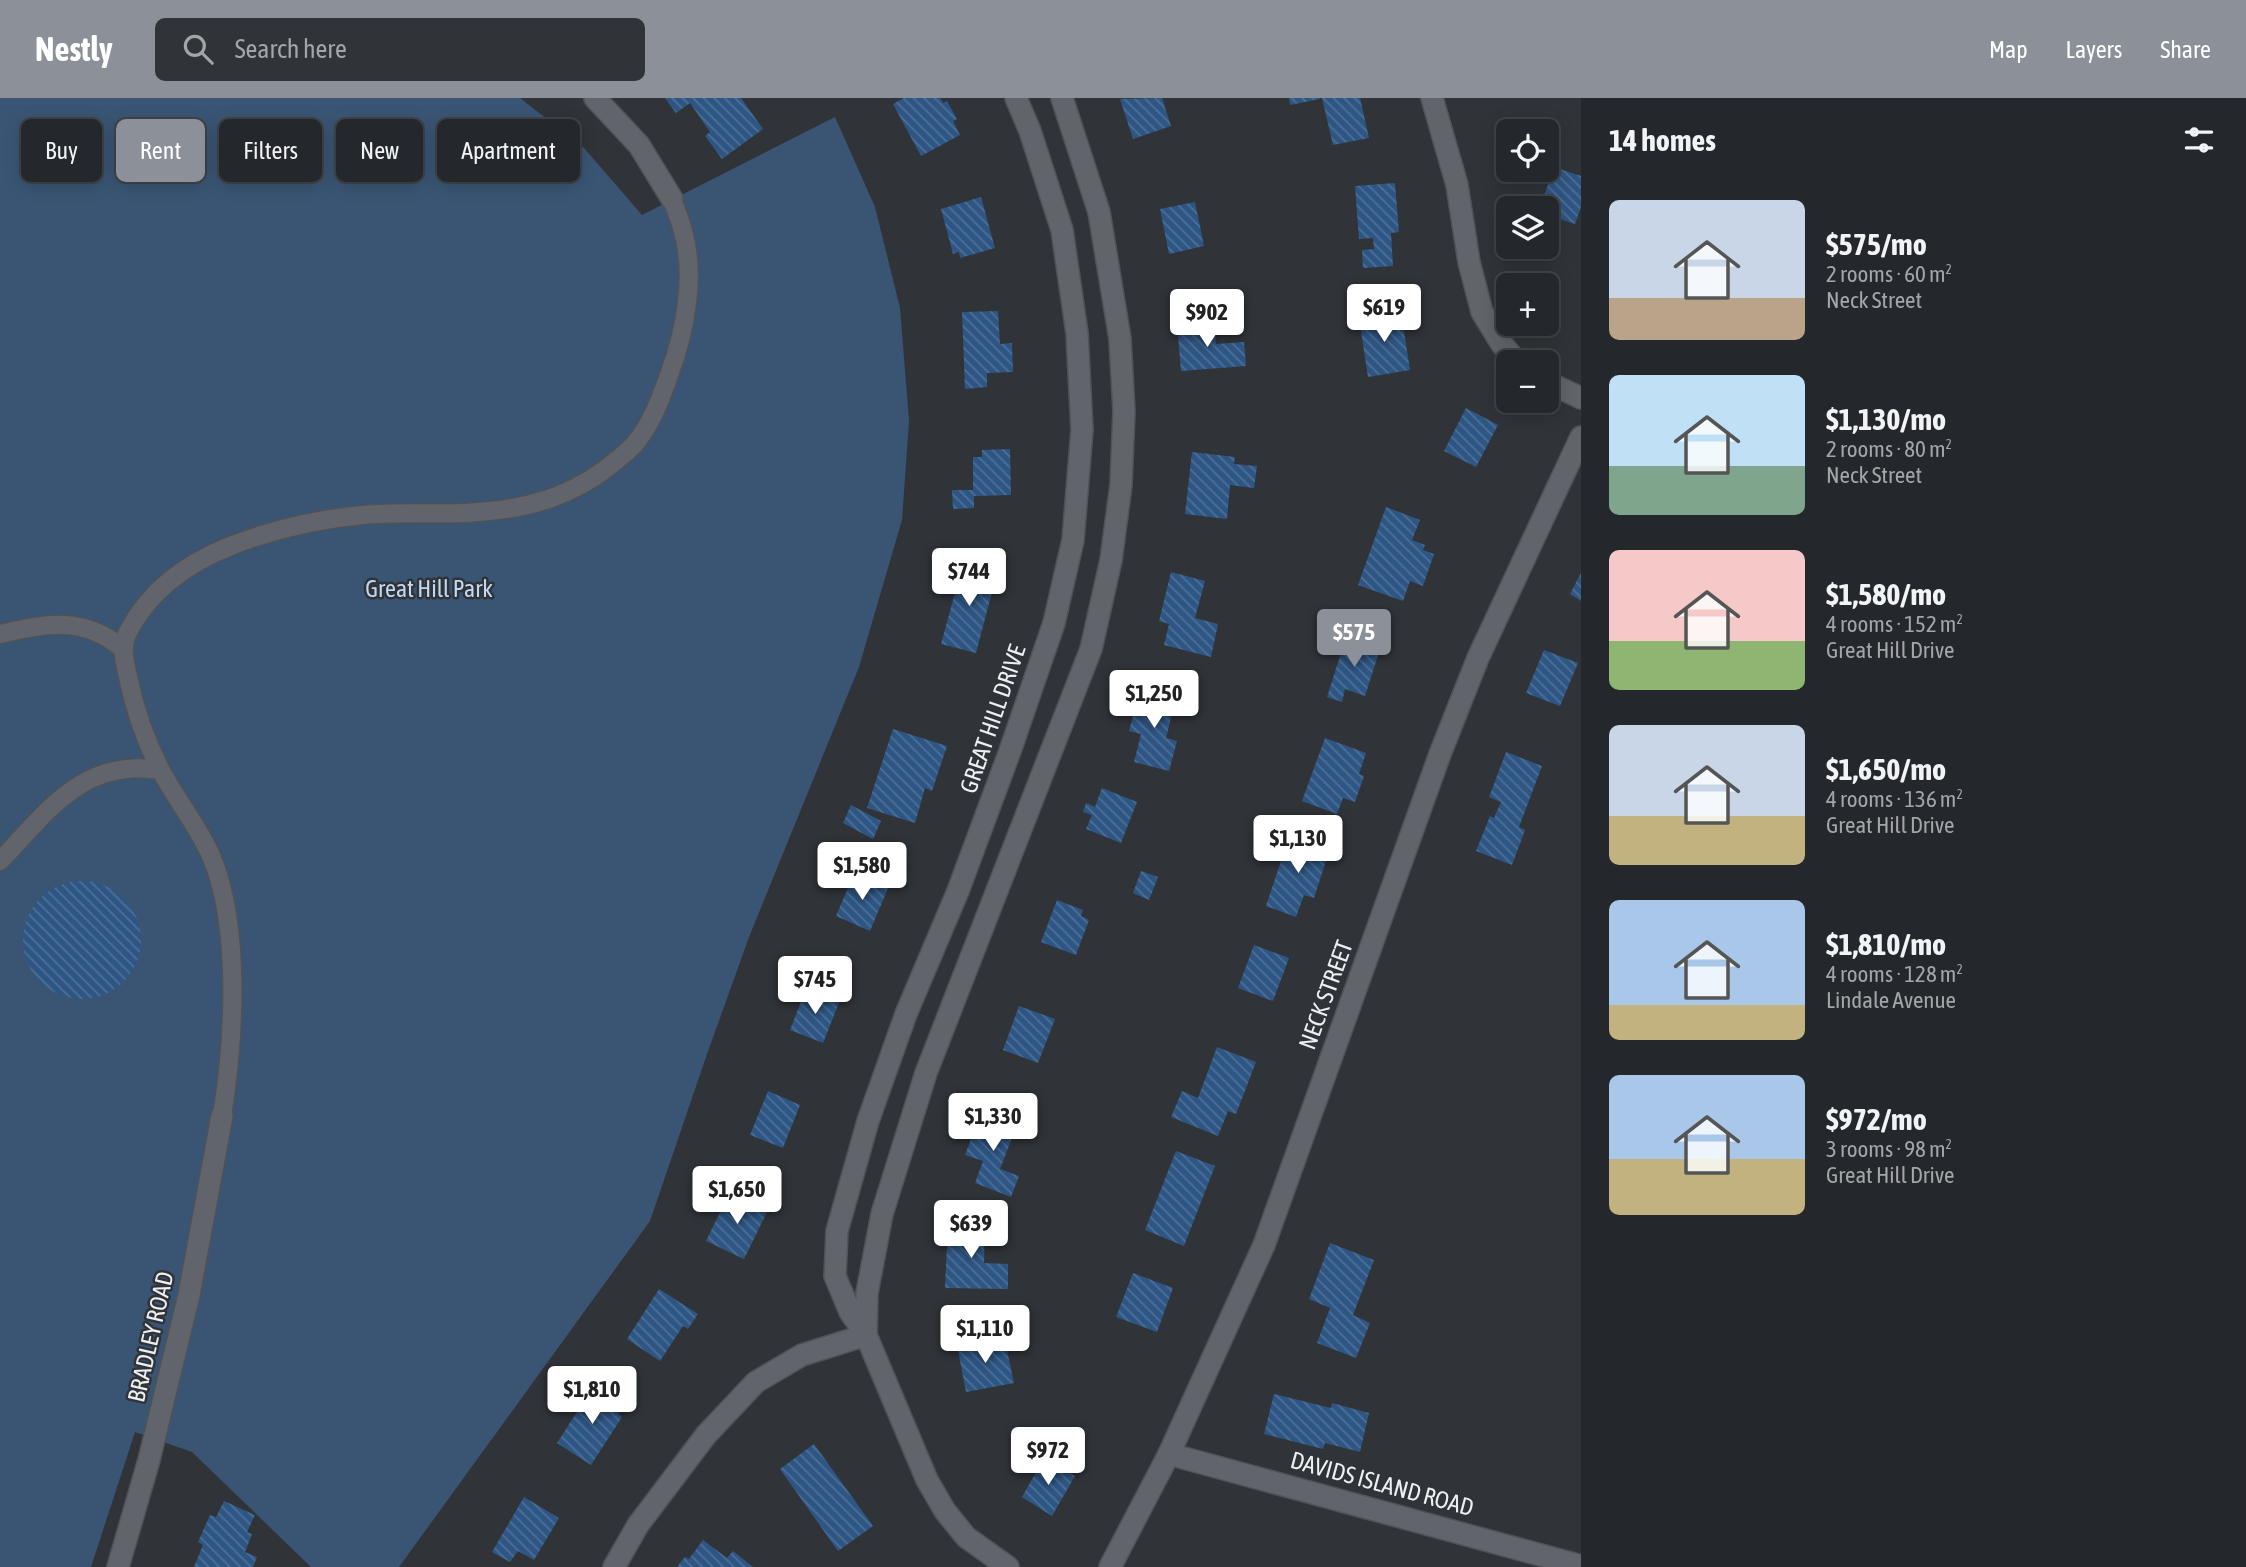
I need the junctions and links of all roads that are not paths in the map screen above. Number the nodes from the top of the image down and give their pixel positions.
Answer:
1 (595, 98) edge
2 (1016, 98) edge
3 (1062, 98) edge
4 (1432, 98) edge
5 (672, 200) joint
6 (1507, 350) edge
7 (1559, 388) edge
8 (1581, 398) edge
9 (1581, 437) edge
10 (0, 634) edge
11 (122, 648) junction
12 (161, 770) junction
13 (0, 861) edge
14 (222, 1116) joint
15 (866, 1335) junction
16 (1169, 1454) junction
17 (1581, 1566) edge
18 (118, 1567) edge
19 (614, 1567) edge
20 (1009, 1567) edge
21 (1110, 1567) edge

1 - 5 street
2 - 15 street, GREAT HILL DRIVE
3 - 15 street, GREAT HILL DRIVE
4 - 6 street
5 - 11 lane
7 - 8 street
9 - 16 street, NECK STREET
10 - 11 lane
11 - 12 lane
12 - 13 lane
12 - 14 lane
14 - 18 street, BRADLEY ROAD
15 - 19 street
15 - 20 street, GREAT HILL DRIVE
16 - 17 street, DAVIDS ISLAND ROAD
16 - 21 street, NECK STREET

